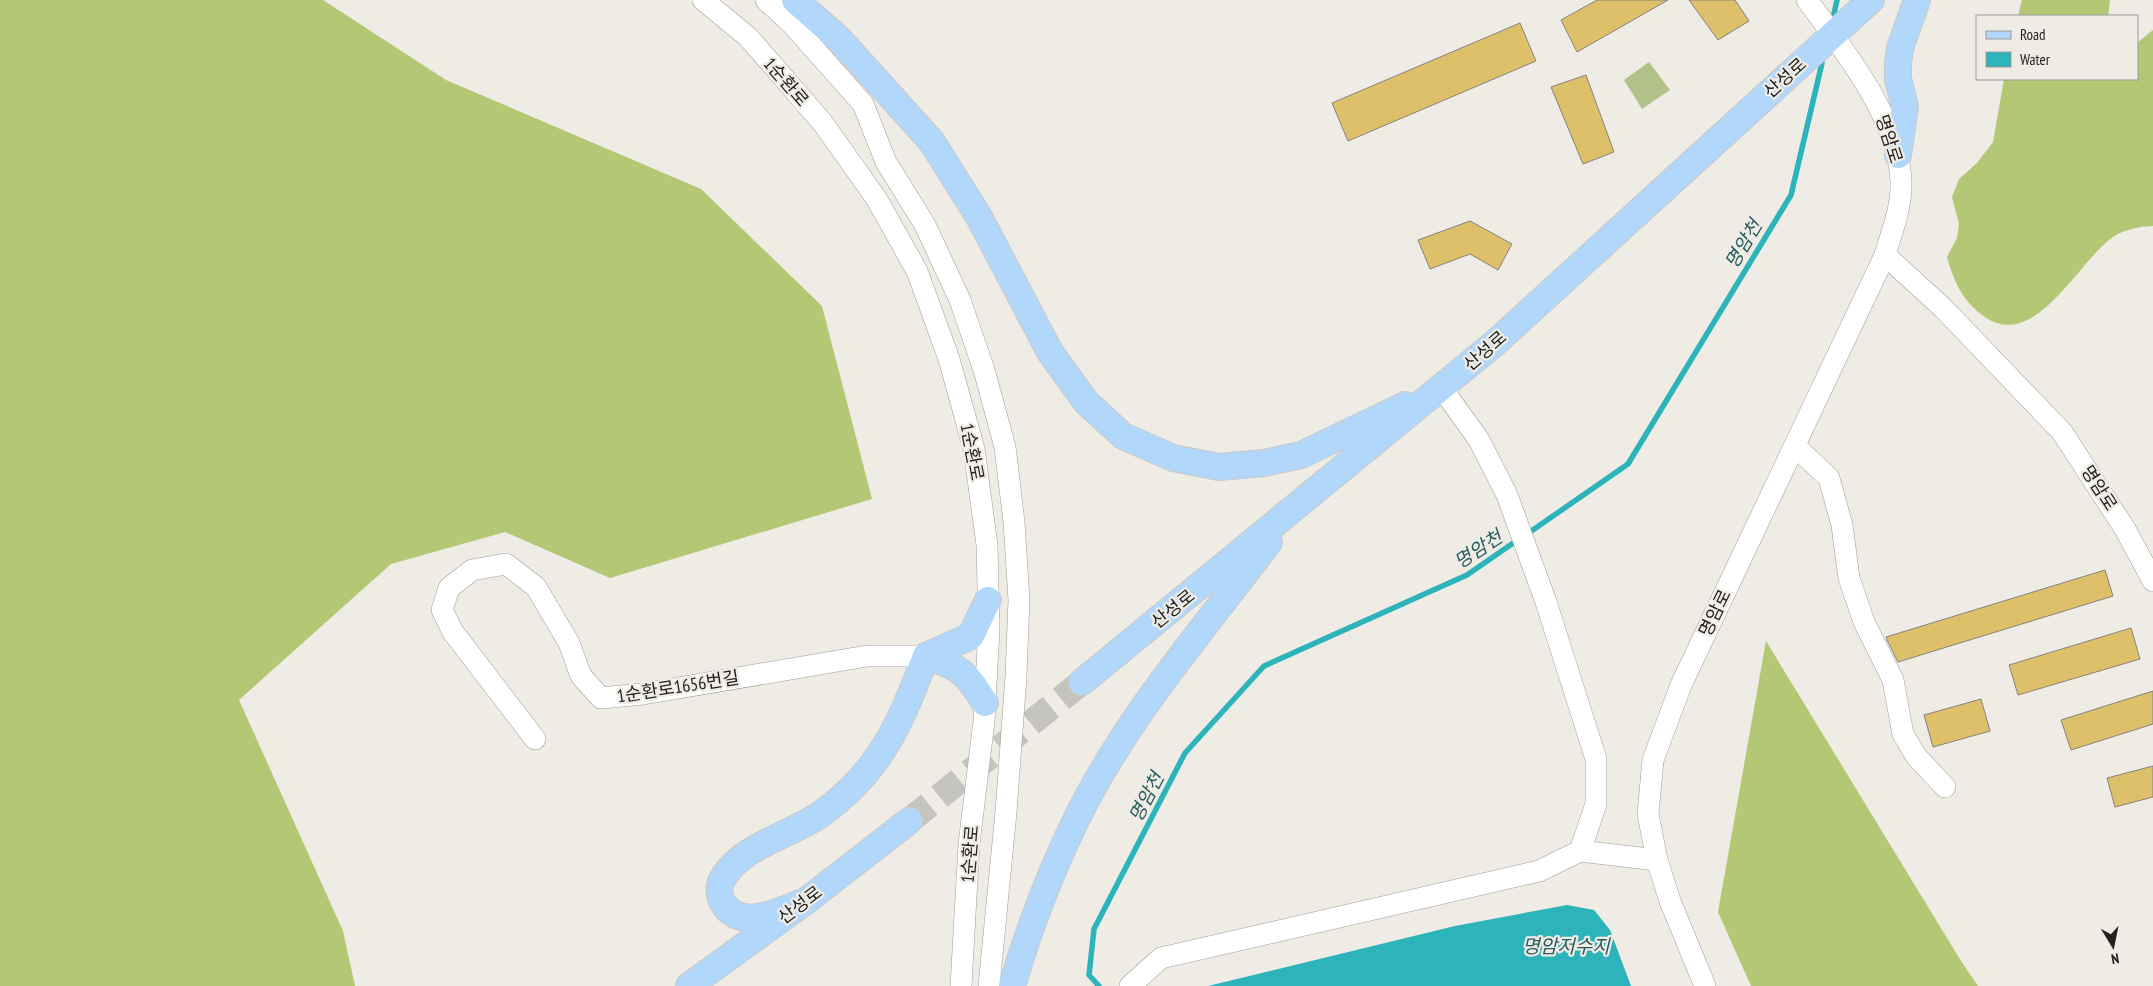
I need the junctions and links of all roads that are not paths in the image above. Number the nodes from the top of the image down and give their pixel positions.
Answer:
1 (704, 0) edge
2 (766, 0) edge
3 (795, 0) edge
4 (1807, 0) edge
5 (1871, 0) edge
6 (1917, 0) edge
7 (1833, 34) junction
8 (1898, 155) junction
9 (1885, 255) junction
10 (1442, 387) junction
11 (1795, 446) junction
12 (1294, 510) junction
13 (2153, 581) edge
14 (988, 600) junction
15 (926, 656) junction
16 (1082, 682) tunnel mouth
17 (985, 703) junction
18 (535, 739) dead end
19 (1945, 787) dead end
20 (909, 821) tunnel mouth
21 (1580, 851) junction
22 (1657, 860) junction
23 (806, 901) junction
24 (689, 986) edge
25 (961, 986) edge
26 (989, 986) edge
27 (1012, 986) edge
28 (1130, 986) edge
29 (1705, 986) edge

1 - 14 street, 1순환로
2 - 26 street, 1순환로
3 - 10 main road
4 - 7 street, 명암로
5 - 7 main road, 산성로
6 - 8 main road
7 - 8 street, 명암로
7 - 10 main road, 산성로
8 - 9 street, 명암로
9 - 11 street, 명암로
9 - 13 street, 명암로
10 - 12 main road, 산성로
10 - 21 street
11 - 19 street
11 - 22 street, 명암로
12 - 16 main road, 산성로
12 - 27 main road
14 - 15 main road
14 - 17 street, 1순환로
15 - 17 main road
15 - 18 street, 1순환로1656번길
15 - 23 main road
17 - 25 street, 1순환로
20 - 23 main road, 산성로
21 - 22 street
21 - 28 street
22 - 29 street, 명암로
23 - 24 main road, 산성로

